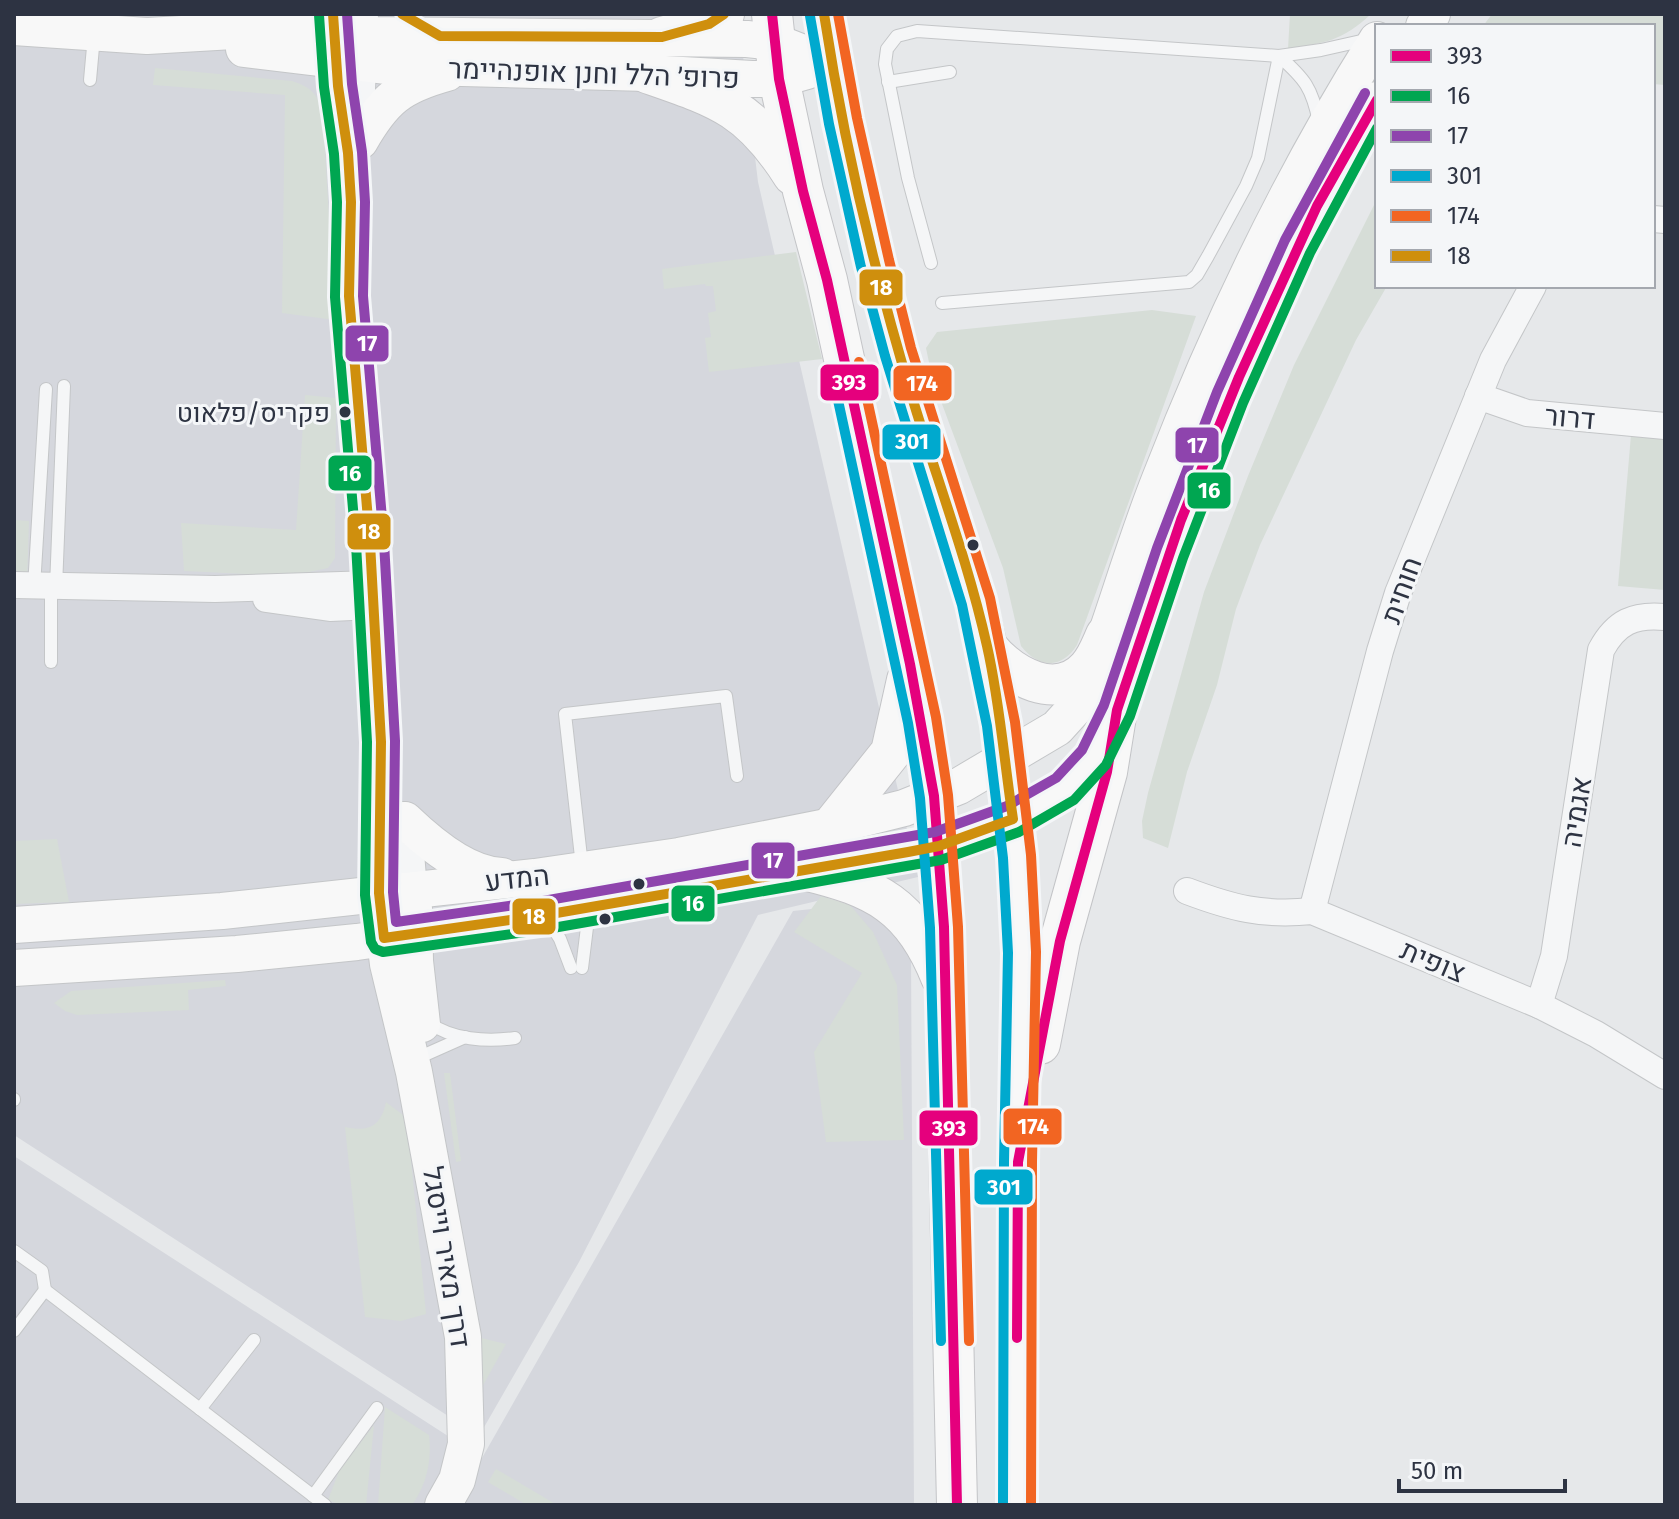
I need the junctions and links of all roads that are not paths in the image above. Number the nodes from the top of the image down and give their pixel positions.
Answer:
1 (402, 14) edge
2 (724, 14) edge
3 (824, 14) edge
4 (283, 22) edge
5 (14, 27) edge
6 (94, 33) junction
7 (155, 35) junction
8 (440, 36) junction
9 (350, 37) edge
10 (1375, 38) edge
11 (1375, 41) edge
12 (775, 45) edge
13 (654, 55) junction
14 (1279, 56) junction
15 (831, 64) junction
16 (462, 68) junction
17 (950, 72) dead end
18 (90, 80) dead end
19 (888, 82) junction
20 (1375, 104) edge
21 (1322, 134) junction
22 (360, 141) junction
23 (803, 191) junction
24 (351, 202) junction
25 (931, 263) dead end
26 (1532, 288) edge
27 (942, 303) dead end
28 (64, 386) dead end
29 (46, 389) dead end
30 (1478, 396) junction
31 (1665, 426) edge
32 (39, 587) edge
33 (373, 595) junction
34 (1665, 617) edge
35 (1106, 635) junction
36 (987, 647) junction
37 (51, 662) dead end
38 (910, 664) junction
39 (1117, 710) junction
40 (381, 742) junction
41 (1004, 760) junction
42 (737, 776) dead end
43 (934, 796) junction
44 (1013, 819) junction
45 (405, 820) junction
46 (832, 826) junction
47 (939, 846) junction
48 (583, 870) junction
49 (804, 870) junction
50 (535, 877) junction
51 (1187, 891) dead end
52 (397, 892) junction
53 (590, 908) junction
54 (1312, 911) junction
55 (545, 915) junction
56 (14, 925) edge
57 (399, 935) junction
58 (19, 971) edge
59 (945, 987) junction
60 (1539, 1005) junction
61 (422, 1018) junction
62 (465, 1037) junction
63 (515, 1038) dead end
64 (417, 1064) junction
65 (1665, 1076) edge
66 (1018, 1162) junction
67 (14, 1251) edge
68 (45, 1290) junction
69 (14, 1331) edge
70 (254, 1340) dead end
71 (377, 1408) dead end
72 (200, 1409) junction
73 (313, 1496) junction
74 (325, 1505) edge
75 (443, 1505) edge
76 (957, 1505) edge
77 (1017, 1505) edge

1 - 8 main road
2 - 13 main road
3 - 15 main road
4 - 7 main road, פרופ׳ הלל וחנן אופנהיימר
4 - 9 main road, פרופ׳ הלל וחנן אופנהיימר
5 - 6 main road, פרופ׳ הלל וחנן אופנהיימר
6 - 7 main road, פרופ׳ הלל וחנן אופנהיימר
6 - 18 lane
7 - 9 main road, פרופ׳ הלל וחנן אופנהיימר
8 - 9 main road, פרופ׳ הלל וחנן אופנהיימר
8 - 13 main road, פרופ׳ הלל וחנן אופנהיימר
9 - 16 main road, פרופ׳ הלל וחנן אופנהיימר
9 - 22 street
9 - 24 street
10 - 14 lane
11 - 21 main road, המדע
12 - 13 main road, פרופ׳ הלל וחנן אופנהיימר
12 - 15 main road, פרופ׳ הלל וחנן אופנהיימר
12 - 23 main road
13 - 16 main road, פרופ׳ הלל וחנן אופנהיימר
13 - 23 main road
14 - 19 lane
14 - 21 lane
14 - 27 lane
15 - 36 main road
16 - 22 main road
17 - 19 lane
19 - 25 lane
20 - 39 main road, המדע
21 - 35 main road, המדע
22 - 24 street
23 - 38 main road
24 - 33 street
26 - 30 street, חוחית
28 - 32 lane
29 - 32 lane
30 - 31 street, דרור
30 - 54 street, חוחית
32 - 33 street
32 - 37 lane
33 - 40 street
34 - 60 street, אגמיה
35 - 36 main road
35 - 41 main road, המדע
36 - 41 main road
38 - 43 main road
38 - 46 main road
39 - 44 main road, המדע
39 - 66 main road
40 - 45 street
40 - 52 street
41 - 43 main road, המדע
41 - 44 main road
42 - 48 lane
43 - 46 main road, המדע
43 - 47 main road
44 - 47 main road, המדע
44 - 66 main road
45 - 50 main road
45 - 52 street
46 - 48 main road, המדע
47 - 49 main road, המדע
47 - 59 main road
48 - 50 main road, המדע
49 - 53 main road, המדע
49 - 59 main road
50 - 52 main road, המדע
51 - 54 street, צופית
52 - 56 main road, המדע
52 - 57 main road
53 - 55 main road, המדע
53 - 55 lane
54 - 60 street, צופית
55 - 57 main road, המדע
57 - 58 main road, המדע
57 - 61 main road, דרך מאיר וייסגל
57 - 64 main road, דרך מאיר וייסגל
59 - 76 main road
60 - 65 street, צופית
61 - 62 lane
61 - 64 main road, דרך מאיר וייסגל
62 - 63 lane
62 - 64 lane
64 - 75 main road, דרך מאיר וייסגל
66 - 77 main road
67 - 68 lane
68 - 69 lane
68 - 72 lane
70 - 72 lane
71 - 73 lane
72 - 73 lane
73 - 74 lane

